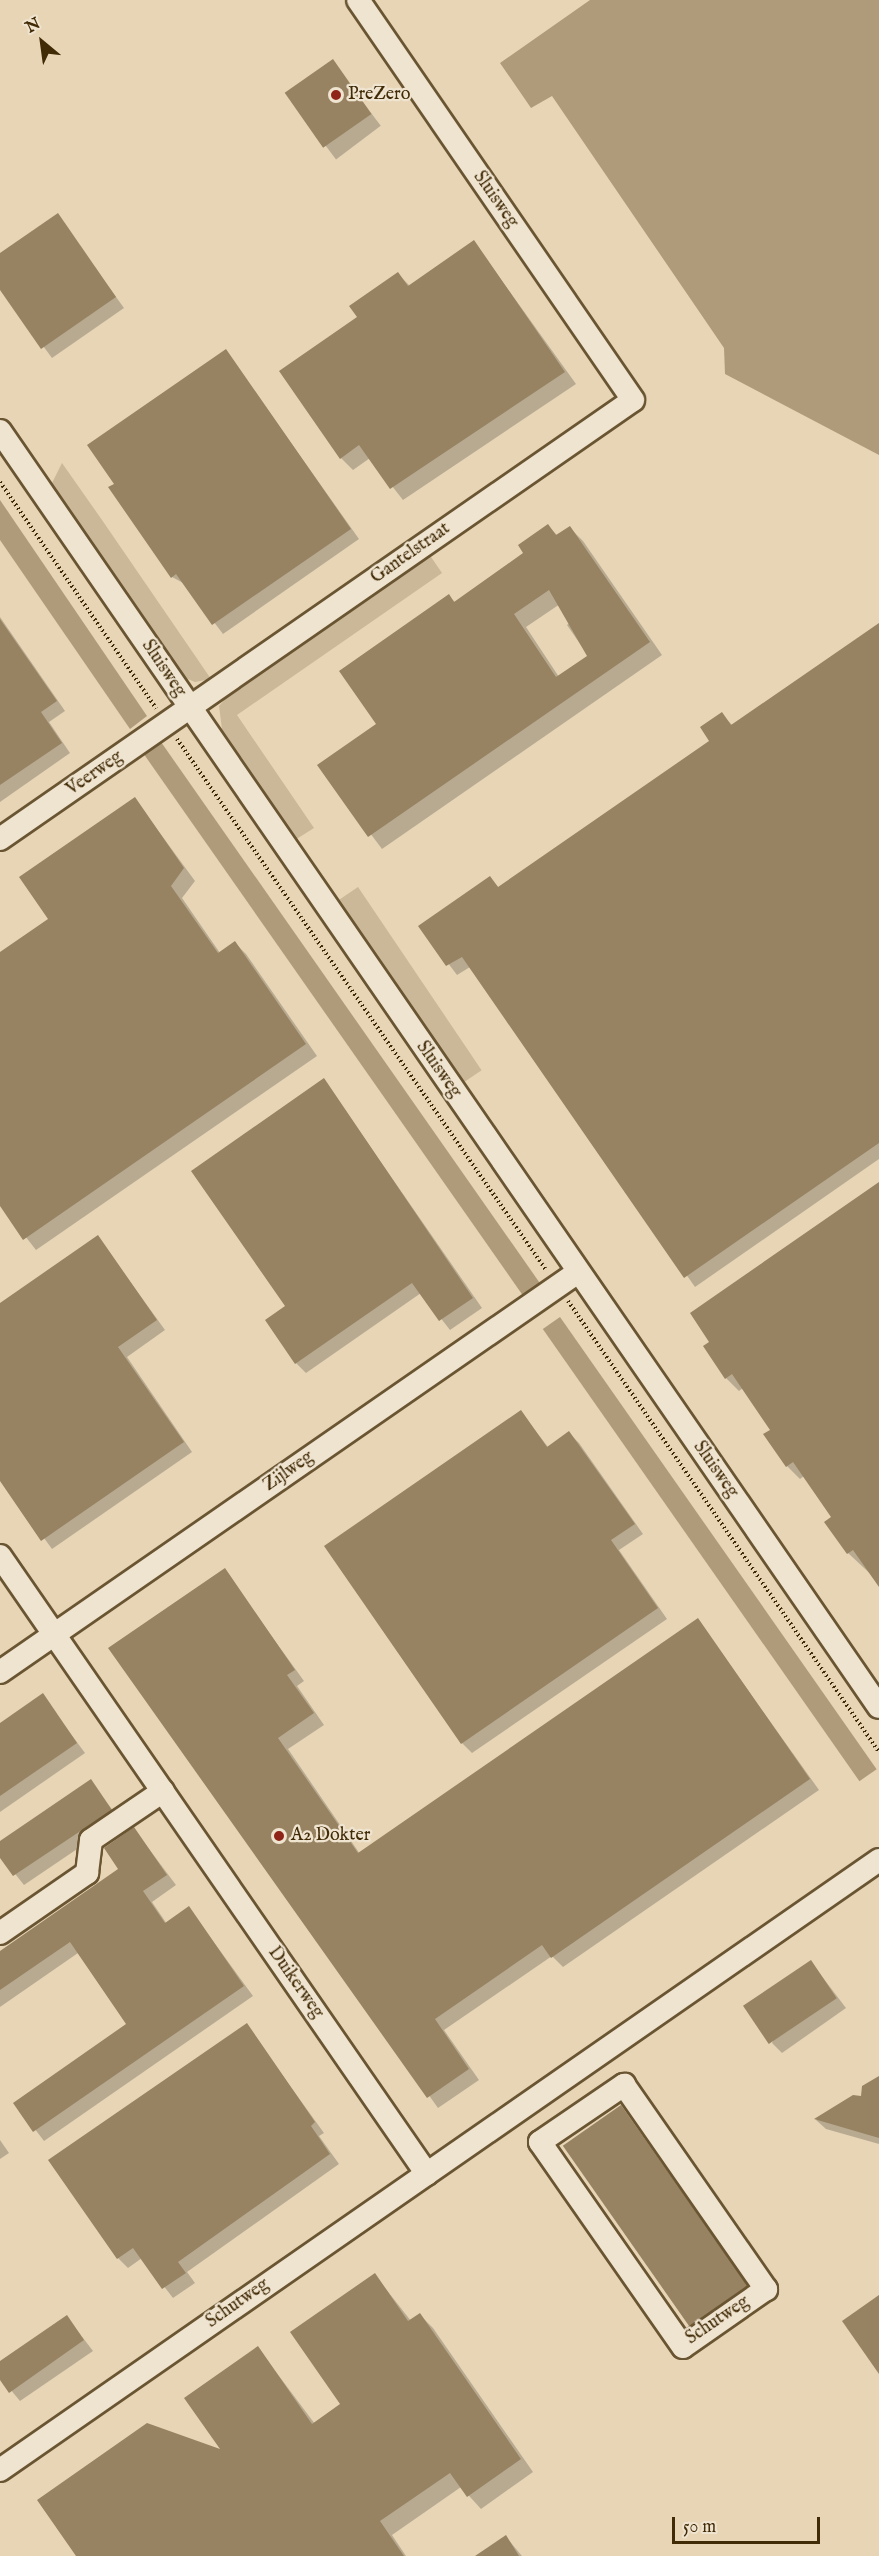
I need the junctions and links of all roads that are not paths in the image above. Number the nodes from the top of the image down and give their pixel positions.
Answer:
1 (358, 0) edge
2 (633, 400) joint
3 (0, 431) edge
4 (189, 709) junction
5 (0, 839) edge
6 (578, 1272) junction
7 (0, 1556) edge
8 (54, 1634) junction
9 (0, 1672) edge
10 (879, 1707) edge
11 (163, 1791) junction
12 (879, 1860) edge
13 (0, 1933) edge
14 (565, 2077) junction
15 (588, 2109) junction
16 (427, 2174) junction
17 (0, 2470) edge

1 - 2 street, Sluisweg
2 - 4 street, Gantelstraat
3 - 4 street, Sluisweg
4 - 5 street, Veerweg
4 - 6 street, Sluisweg
6 - 8 street, Zijlweg
6 - 10 street, Sluisweg
7 - 8 street, Duikerweg
8 - 9 street, Zijlweg
8 - 11 street, Duikerweg
11 - 13 street
11 - 16 street, Duikerweg
12 - 14 street, Schutweg
14 - 15 street
14 - 16 street, Schutweg
15 - 15 street, Schutweg
16 - 17 street, Schutweg

